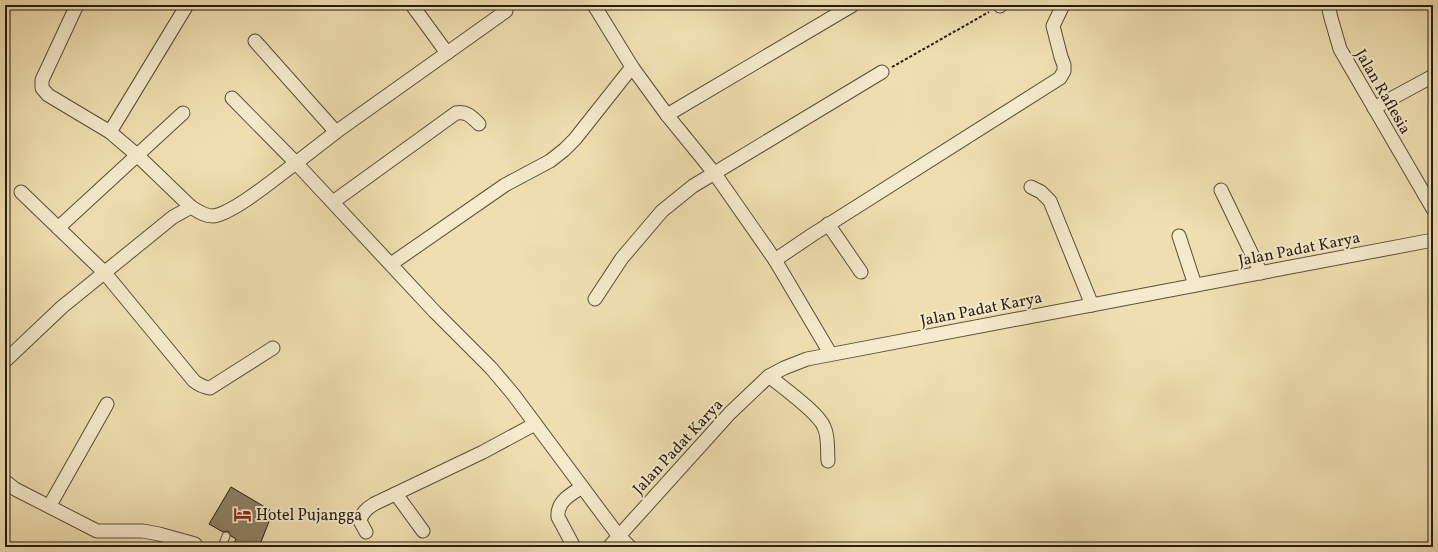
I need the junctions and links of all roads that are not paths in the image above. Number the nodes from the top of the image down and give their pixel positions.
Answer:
1 (78, 5) edge
2 (412, 5) edge
3 (594, 5) edge
4 (853, 5) edge
5 (1063, 5) edge
6 (1328, 5) edge
7 (185, 6) edge
8 (506, 11) dead end
9 (255, 41) dead end
10 (447, 52) junction
11 (632, 67) junction
12 (882, 72) road end
13 (1433, 76) edge
14 (232, 98) dead end
15 (1374, 108) junction
16 (183, 113) dead end
17 (667, 115) junction
18 (479, 124) dead end
19 (110, 132) junction
20 (336, 132) junction
21 (137, 155) junction
22 (296, 162) junction
23 (715, 174) junction
24 (1031, 187) dead end
25 (1221, 190) dead end
26 (21, 192) dead end
27 (333, 202) junction
28 (1432, 206) edge
29 (191, 207) junction
30 (828, 224) junction
31 (58, 228) junction
32 (1179, 236) dead end
33 (1433, 240) edge
34 (774, 260) junction
35 (391, 264) junction
36 (104, 272) junction
37 (861, 272) dead end
38 (1261, 273) junction
39 (1195, 285) junction
40 (595, 299) dead end
41 (1092, 305) junction
42 (273, 348) dead end
43 (830, 353) junction
44 (5, 361) edge
45 (769, 376) junction
46 (107, 404) dead end
47 (535, 424) junction
48 (828, 461) dead end
49 (5, 482) edge
50 (582, 486) junction
51 (396, 494) junction
52 (50, 506) junction
53 (423, 530) dead end
54 (366, 532) dead end
55 (618, 535) junction
56 (226, 536) dead end
57 (195, 544) dead end
58 (222, 547) edge
59 (574, 547) edge
60 (609, 547) edge
61 (630, 547) edge

1 - 19 street
2 - 10 street
3 - 11 street
4 - 17 street
5 - 30 street
6 - 15 street, Jalan Raflesia
7 - 19 street
8 - 10 street
9 - 20 street
10 - 20 street
11 - 17 street
11 - 35 street
12 - 23 street
13 - 15 street
14 - 22 street
15 - 28 street, Jalan Raflesia
16 - 21 street
17 - 23 street
18 - 27 street
19 - 21 street
20 - 22 street
21 - 29 street
21 - 31 street
22 - 27 street
22 - 29 street
23 - 34 street
23 - 40 street
24 - 41 street
25 - 38 street
26 - 31 street
27 - 35 street
29 - 36 street
30 - 34 street
30 - 37 street
31 - 36 street
32 - 39 street
33 - 38 street, Jalan Padat Karya
34 - 43 street
35 - 47 street
36 - 42 street
36 - 44 street
38 - 39 street, Jalan Padat Karya
39 - 41 street, Jalan Padat Karya
41 - 43 street, Jalan Padat Karya
43 - 45 street, Jalan Padat Karya
45 - 48 street
45 - 55 street, Jalan Padat Karya
46 - 52 street
47 - 50 street
47 - 51 street
49 - 52 street
50 - 55 street
50 - 59 street
51 - 53 street
51 - 54 street
52 - 57 street
55 - 60 street, Jalan Padat Karya
55 - 61 street
56 - 58 lane

